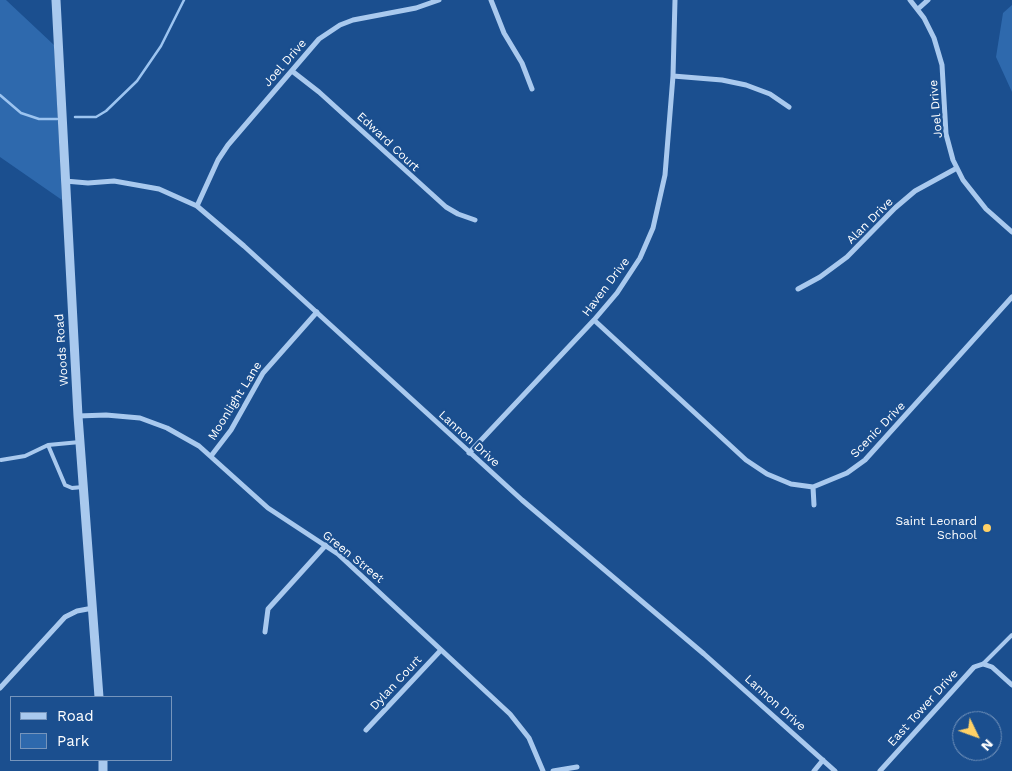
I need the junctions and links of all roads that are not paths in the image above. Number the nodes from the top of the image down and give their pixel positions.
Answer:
1 (56, 0) edge
2 (439, 0) edge
3 (490, 0) edge
4 (675, 0) edge
5 (910, 0) edge
6 (928, 0) edge
7 (918, 9) junction
8 (292, 71) junction
9 (673, 76) junction
10 (532, 89) dead end
11 (789, 107) dead end
12 (957, 168) junction
13 (65, 181) junction
14 (197, 206) junction
15 (475, 220) dead end
16 (1012, 232) edge
17 (798, 289) dead end
18 (1012, 297) edge
19 (317, 312) junction
20 (594, 320) junction
21 (78, 416) junction
22 (80, 442) junction
23 (48, 445) junction
24 (469, 453) junction
25 (211, 456) junction
26 (1, 460) edge
27 (84, 487) junction
28 (813, 487) junction
29 (814, 506) dead end
30 (326, 545) junction
31 (93, 608) junction
32 (264, 632) dead end
33 (1012, 635) edge
34 (441, 650) junction
35 (983, 664) junction
36 (1012, 686) edge
37 (0, 688) edge
38 (99, 696) edge
39 (366, 730) dead end
40 (823, 760) junction
41 (577, 767) dead end
42 (830, 770) edge
43 (543, 771) edge
44 (553, 771) edge
45 (814, 771) edge
46 (880, 771) edge

1 - 13 street, Woods Road
2 - 8 street, Joel Drive
3 - 10 street
4 - 9 street, Haven Drive
5 - 7 street, Joel Drive
6 - 7 street
7 - 12 street, Joel Drive
8 - 14 street, Joel Drive
8 - 15 street, Edward Court
9 - 11 street
9 - 20 street, Haven Drive
12 - 16 street, Joel Drive
12 - 17 street, Alan Drive
13 - 14 street, Lannon Drive
13 - 21 street, Woods Road
14 - 19 street, Lannon Drive
18 - 28 street, Scenic Drive
19 - 24 street, Lannon Drive
19 - 25 street, Moonlight Lane
20 - 24 street, Haven Drive
20 - 28 street
21 - 22 street, Woods Road
21 - 25 street, Green Street
22 - 23 lane
22 - 27 street, Woods Road
23 - 26 lane
23 - 27 lane
24 - 40 street, Lannon Drive
25 - 30 street, Green Street
27 - 31 street, Woods Road
28 - 29 street
30 - 32 street
30 - 34 street, Green Street
31 - 37 street
31 - 38 street, Woods Road
33 - 35 lane
34 - 39 street, Dylan Court
34 - 43 street, Green Street
35 - 36 street
35 - 46 street, East Tower Drive
40 - 42 street, Lannon Drive
40 - 45 street
41 - 44 street

